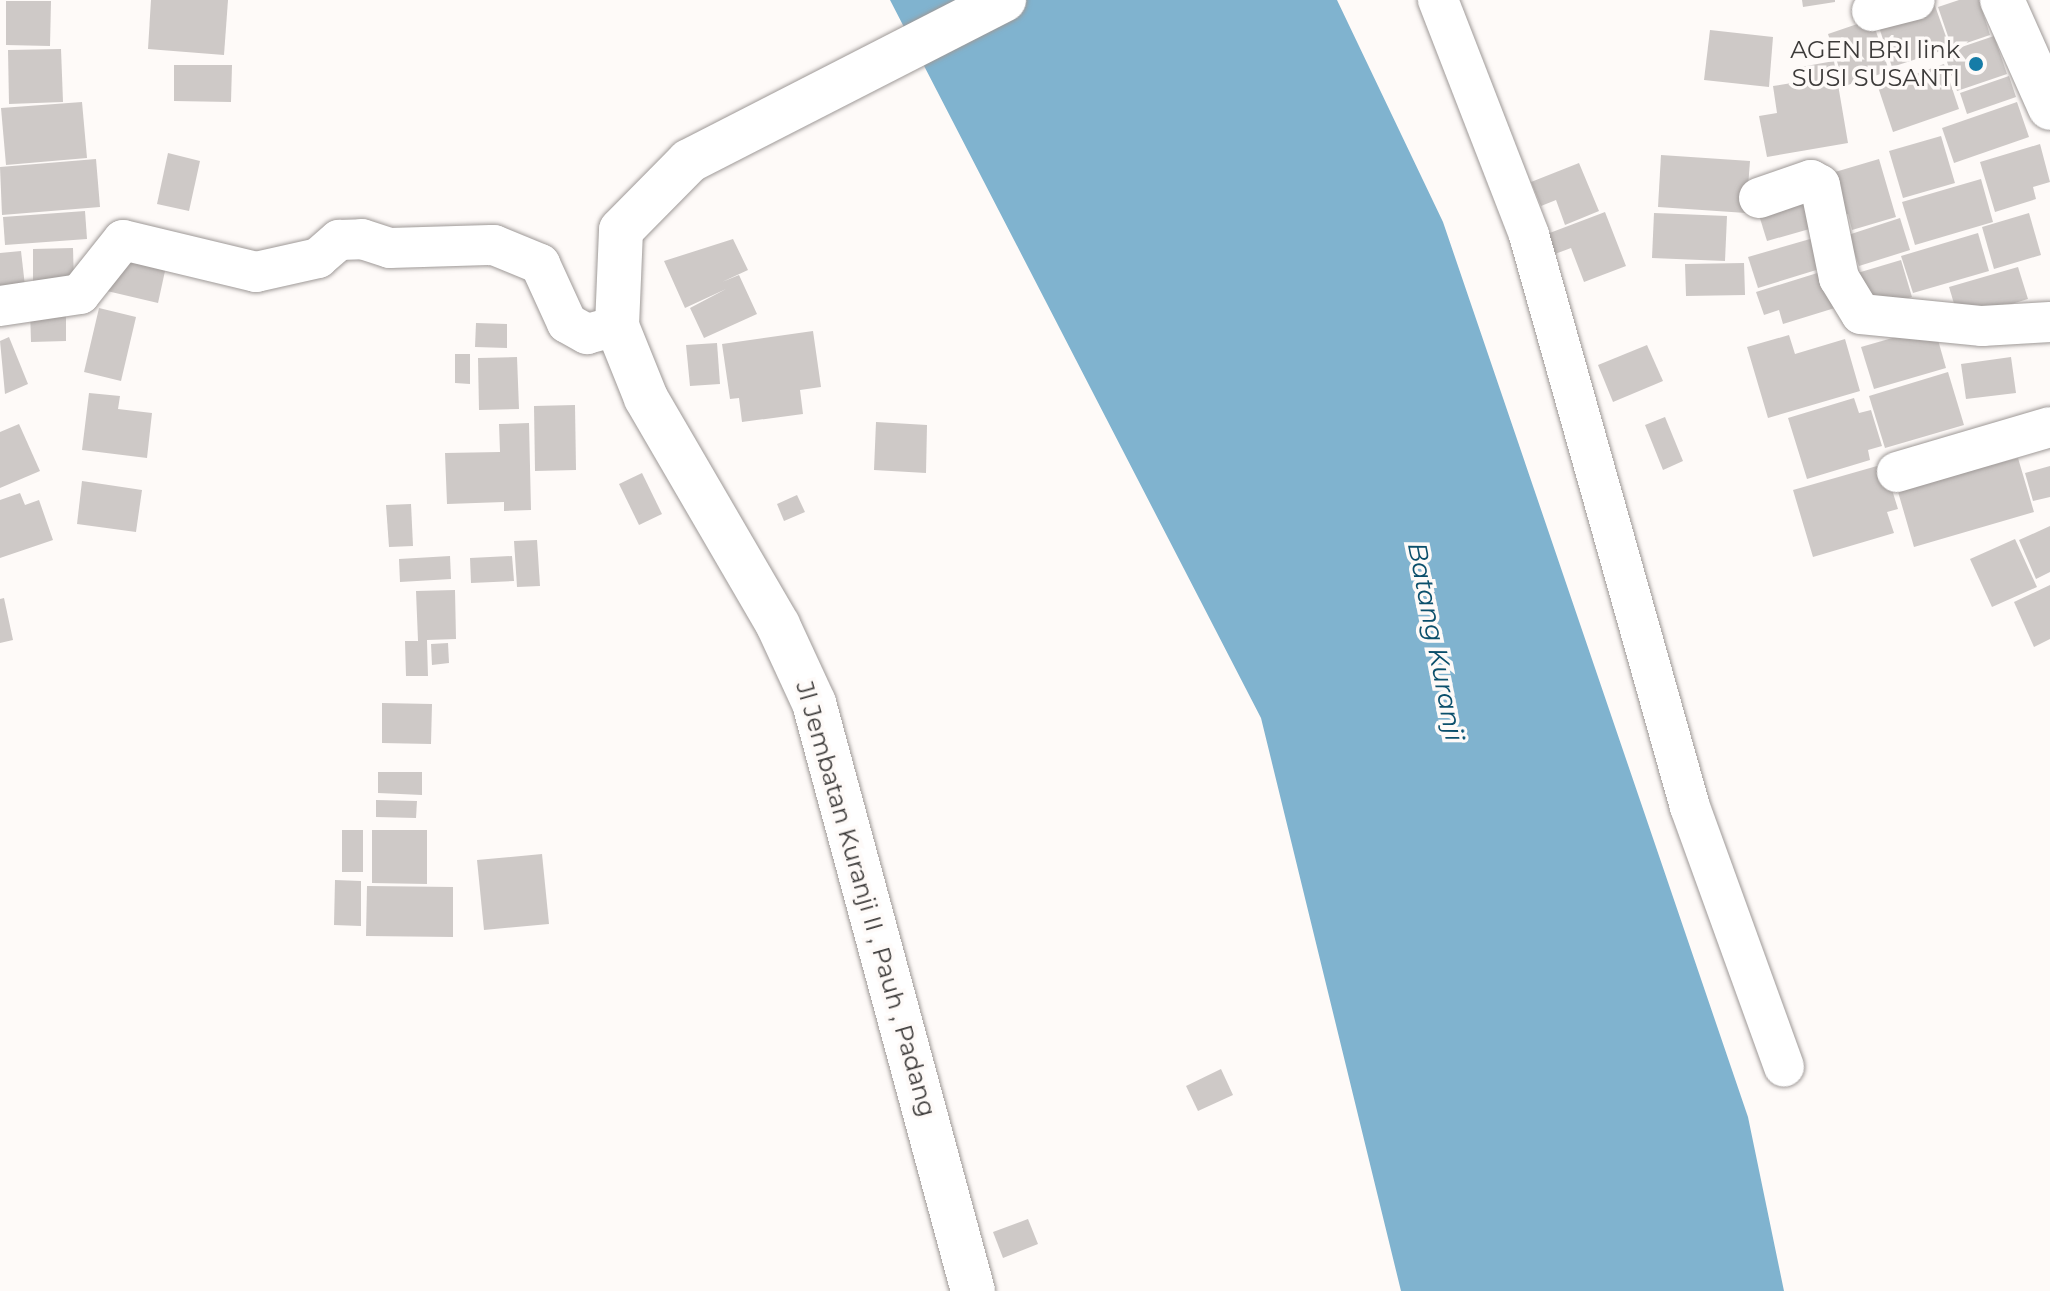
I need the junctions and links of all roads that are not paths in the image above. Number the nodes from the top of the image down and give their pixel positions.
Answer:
1 (1004, 0) edge
2 (1438, 0) edge
3 (1915, 0) edge
4 (2002, 0) edge
5 (1872, 11) dead end
6 (2050, 108) edge
7 (1759, 198) dead end
8 (0, 306) edge
9 (2050, 322) edge
10 (617, 326) junction
11 (2050, 427) edge
12 (1897, 472) dead end
13 (1784, 1067) dead end
14 (973, 1291) edge

1 - 10 street, Jl Jembatan Kuranji II , Pauh , Padang
2 - 13 street
3 - 5 street
4 - 6 street
7 - 9 street
8 - 10 street
10 - 14 street, Jl Jembatan Kuranji II , Pauh , Padang
11 - 12 street

